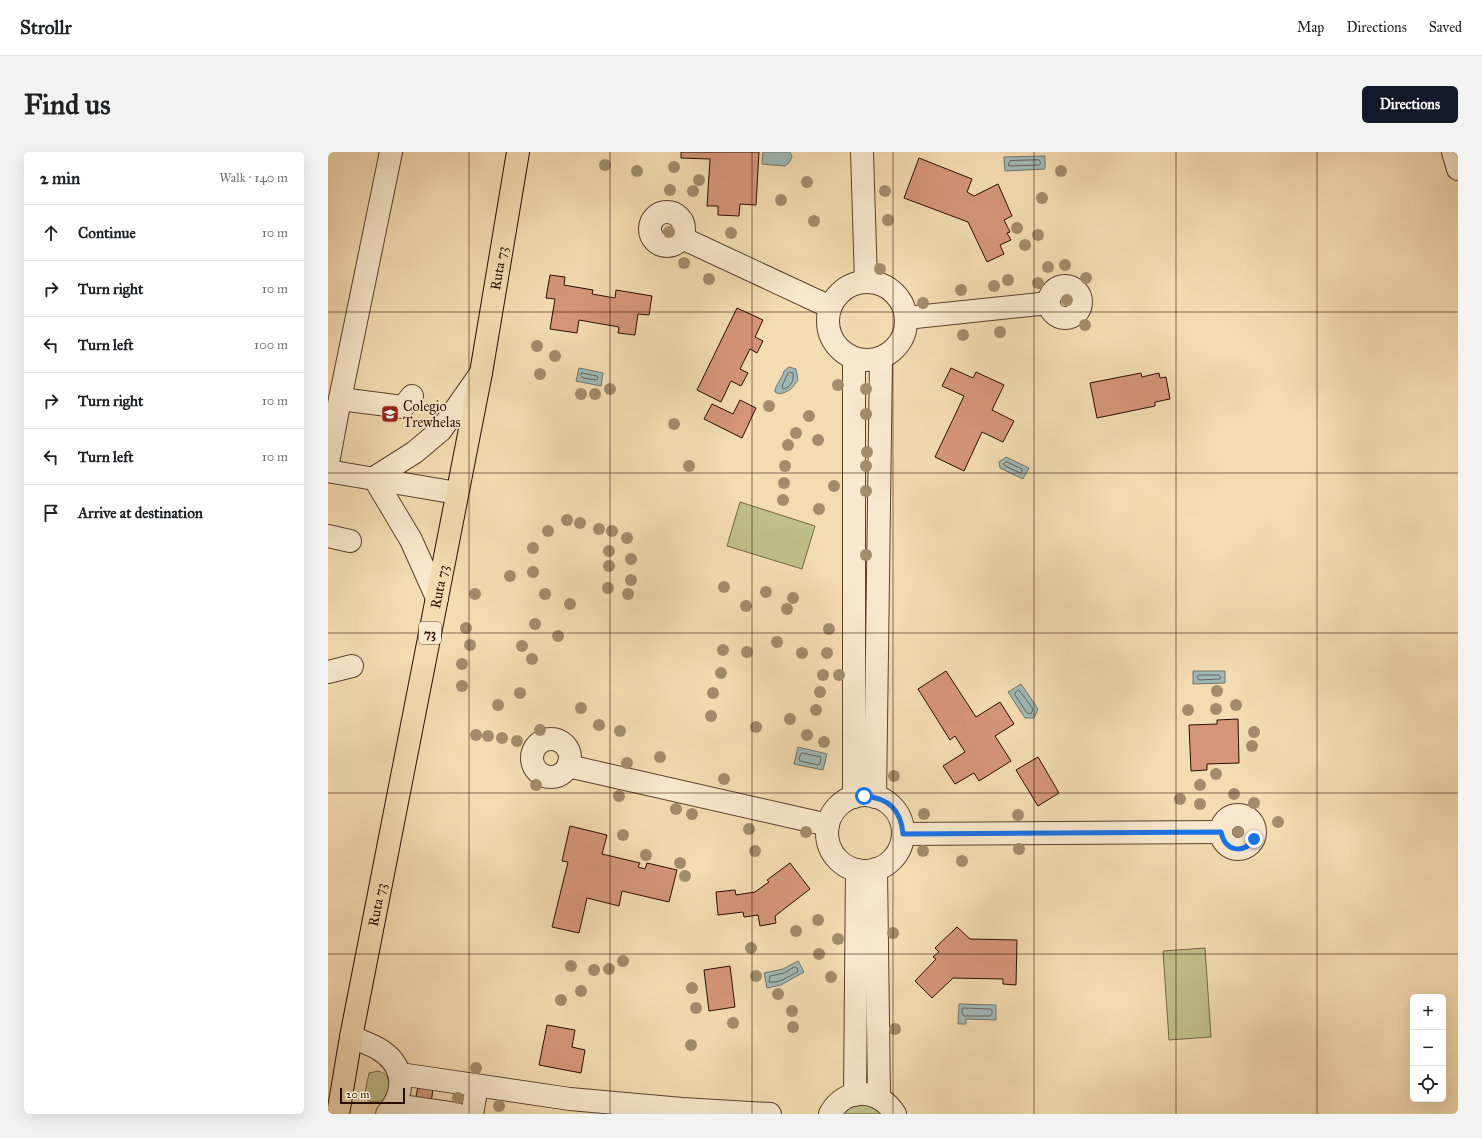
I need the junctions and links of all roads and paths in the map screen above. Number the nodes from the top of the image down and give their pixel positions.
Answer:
1 (391, 152) edge
2 (518, 152) edge
3 (862, 152) edge
4 (1453, 152) edge
5 (1458, 169) edge
6 (682, 238) dead end
7 (866, 282) junction
8 (1049, 303) dead end
9 (830, 307) junction
10 (906, 318) junction
11 (854, 358) junction
12 (881, 358) junction
13 (481, 372) junction
14 (412, 396) dead end
15 (340, 399) junction
16 (328, 463) edge
17 (328, 470) edge
18 (374, 478) junction
19 (457, 493) junction
20 (328, 536) edge
21 (350, 541) dead end
22 (854, 593) junction
23 (877, 594) junction
24 (437, 598) junction
25 (352, 666) dead end
26 (328, 672) edge
27 (568, 766) dead end
28 (864, 797) junction
29 (828, 825) junction
30 (1221, 832) dead end
31 (903, 834) junction
32 (866, 870) junction
33 (351, 1037) junction
34 (400, 1074) junction
35 (477, 1086) junction
36 (855, 1094) junction
37 (879, 1097) junction
38 (391, 1109) edge
39 (338, 1114) edge
40 (456, 1114) edge
41 (472, 1114) edge
42 (770, 1114) edge
43 (830, 1114) edge
44 (895, 1114) edge

1 - 15 street
2 - 13 main road, Ruta 73 / 73
3 - 7 street
4 - 5 street
6 - 9 street
7 - 9 street
7 - 10 street
8 - 10 street
9 - 11 street
10 - 12 street
11 - 12 street
11 - 22 street
12 - 23 street
13 - 18 street
13 - 19 main road, Ruta 73 / 73
14 - 15 street
15 - 16 street
17 - 18 street
18 - 19 street
18 - 24 street
19 - 24 main road, Ruta 73 / 73
20 - 21 street
22 - 23 street
22 - 28 street
23 - 28 street
24 - 33 main road, Ruta 73 / 73
25 - 26 street
27 - 29 street
28 - 29 street
28 - 31 street
29 - 32 street
30 - 31 street
31 - 32 street
32 - 36 street
32 - 37 street
33 - 34 street
33 - 39 main road, Ruta 73 / 73
34 - 35 street
34 - 38 street
35 - 41 street
35 - 42 street
36 - 37 street
36 - 43 street
37 - 44 street
38 - 40 street

